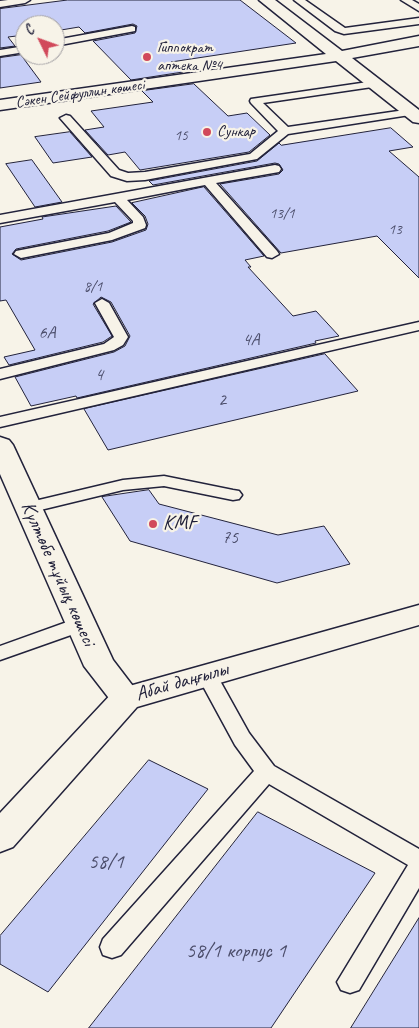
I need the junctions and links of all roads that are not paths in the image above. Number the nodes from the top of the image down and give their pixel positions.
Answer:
1 (26, 0) edge
2 (266, 0) edge
3 (300, 0) edge
4 (406, 0) edge
5 (0, 4) edge
6 (419, 8) edge
7 (419, 21) edge
8 (391, 25) junction
9 (132, 29) dead end
10 (65, 41) edge
11 (417, 41) edge
12 (15, 51) edge
13 (0, 53) edge
14 (337, 55) junction
15 (375, 84) junction
16 (0, 98) edge
17 (0, 105) edge
18 (415, 115) edge
19 (66, 118) dead end
20 (285, 131) junction
21 (275, 169) dead end
22 (208, 182) junction
23 (118, 198) junction
24 (0, 219) edge
25 (21, 254) dead end
26 (272, 254) dead end
27 (102, 304) dead end
28 (419, 326) edge
29 (0, 374) edge
30 (0, 422) edge
31 (0, 445) edge
32 (233, 495) dead end
33 (28, 508) junction
34 (419, 615) edge
35 (81, 624) junction
36 (0, 653) edge
37 (207, 675) junction
38 (126, 698) junction
39 (266, 772) junction
40 (0, 837) edge
41 (419, 860) edge
42 (419, 867) edge
43 (112, 947) dead end
44 (350, 982) dead end

1 - 5 lane
2 - 14 street
3 - 8 lane
4 - 6 lane
7 - 8 lane
8 - 11 lane
9 - 10 lane
11 - 14 street, Сәкен Сейфуллин көшесі
12 - 13 lane
14 - 15 street
14 - 16 street, Сәкен Сейфуллин көшесі
14 - 17 street, Сәкен Сейфуллин көшесі
15 - 18 street
15 - 20 lane
18 - 20 lane
19 - 20 lane
21 - 22 lane
22 - 23 lane
22 - 26 lane
23 - 24 lane
23 - 25 lane
27 - 29 lane
28 - 30 lane
31 - 33 street, Күлтөбе тұйық көшесі
32 - 33 lane
33 - 35 street, Күлтөбе тұйық көшесі
34 - 37 street, Абай даңғылы
35 - 36 lane
35 - 38 street, Күлтөбе тұйық көшесі
37 - 38 street, Абай даңғылы
37 - 39 lane
38 - 40 street, Абай даңғылы
39 - 41 lane
39 - 43 lane
42 - 44 lane

